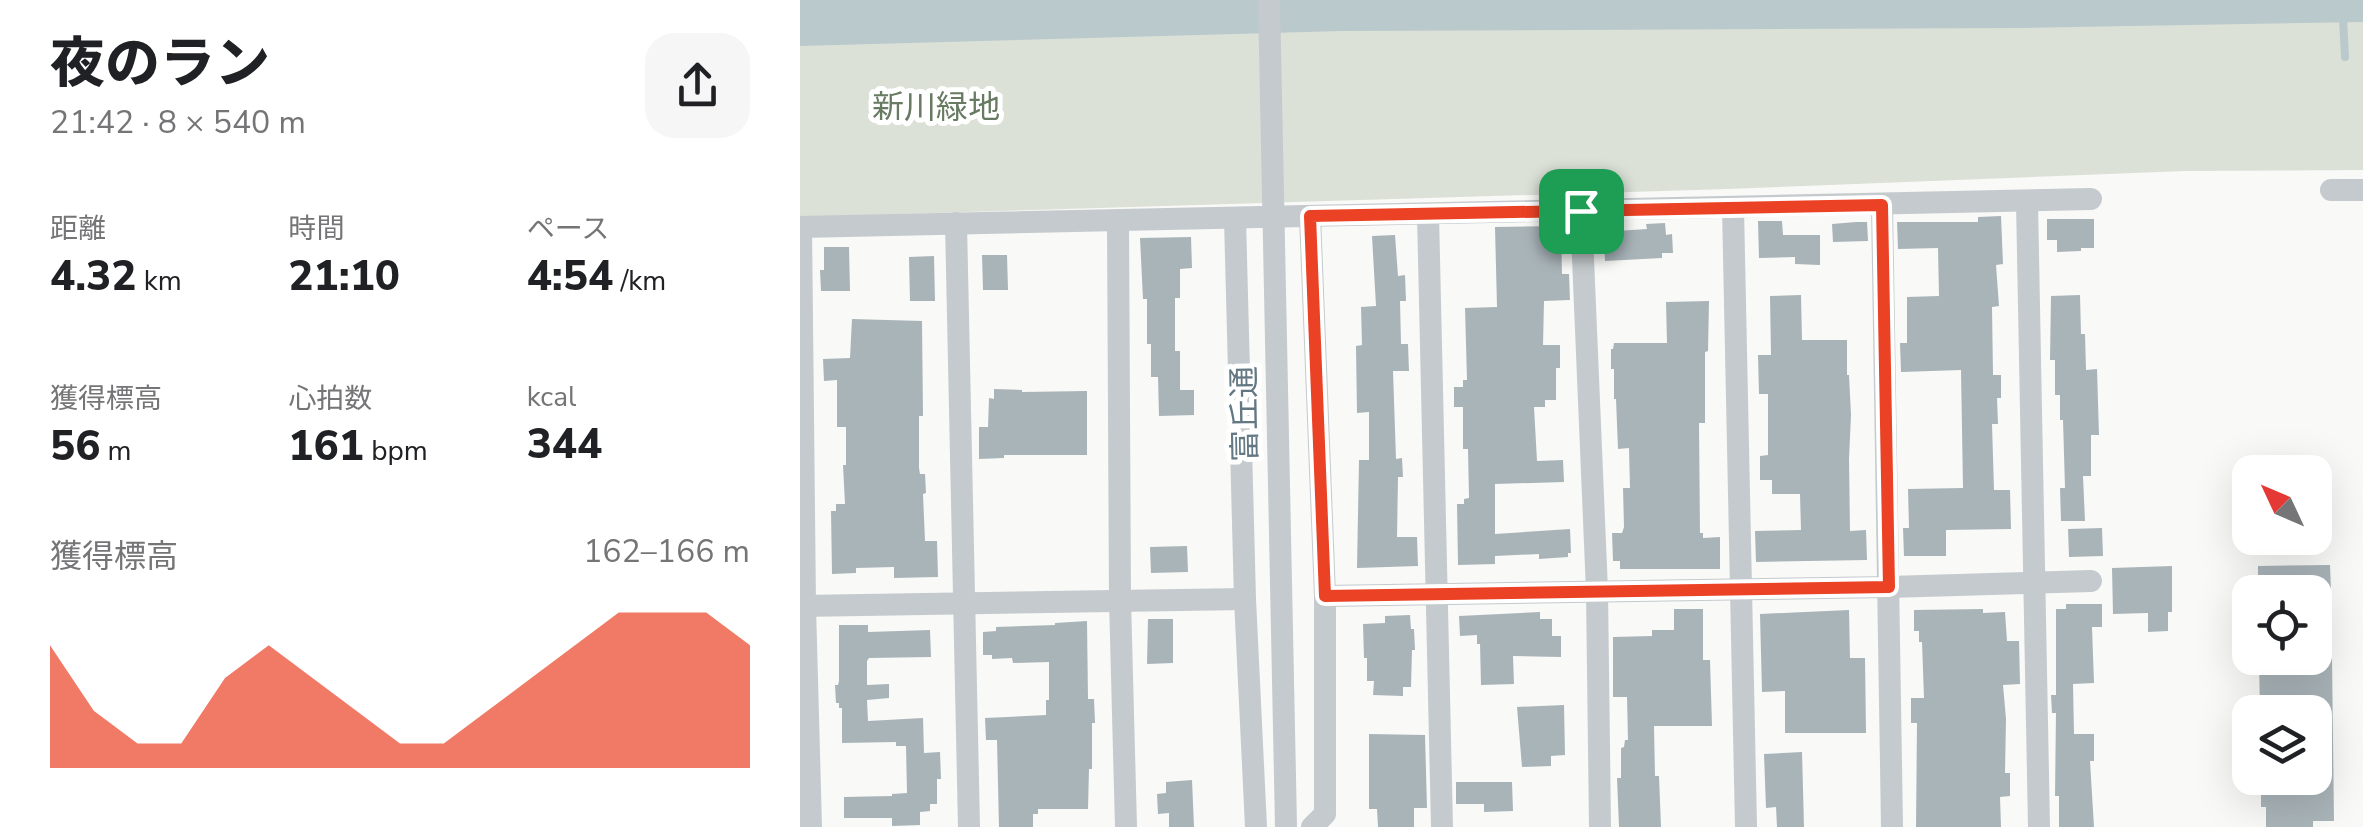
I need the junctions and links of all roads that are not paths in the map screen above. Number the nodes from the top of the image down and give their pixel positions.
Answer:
1 (1268, 0) edge
2 (2331, 190) dead end
3 (2363, 190) edge
4 (2091, 200) dead end
5 (2027, 202) junction
6 (1882, 205) junction
7 (1733, 208) junction
8 (1581, 211) junction
9 (1428, 214) junction
10 (1310, 216) junction
11 (1235, 219) junction
12 (1118, 220) junction
13 (956, 223) junction
14 (800, 227) edge
15 (2091, 581) dead end
16 (2034, 584) junction
17 (1889, 587) junction
18 (1740, 589) junction
19 (1596, 592) junction
20 (1435, 594) junction
21 (1325, 596) junction
22 (1245, 599) junction
23 (1120, 600) junction
24 (965, 605) junction
25 (802, 606) edge
26 (811, 827) edge
27 (969, 827) edge
28 (1126, 827) edge
29 (1256, 827) edge
30 (1286, 827) edge
31 (1312, 827) edge
32 (1442, 827) edge
33 (1600, 827) edge
34 (1746, 827) edge
35 (1892, 827) edge
36 (2039, 827) edge

1 - 30 street, 富丘通, bridge
2 - 3 street
4 - 5 street
5 - 6 street
5 - 16 street
6 - 7 street
6 - 17 street
7 - 8 street
7 - 18 street
8 - 9 street
8 - 19 street
9 - 10 street
9 - 20 street
10 - 11 street
10 - 21 street
11 - 12 street
11 - 22 street
12 - 13 street
12 - 23 street
13 - 14 street
13 - 24 street
14 - 25 street
15 - 16 street
16 - 17 street
16 - 36 street
17 - 18 street
17 - 35 street
18 - 19 street
18 - 34 street
19 - 20 street
19 - 33 street
20 - 21 street
20 - 32 street
21 - 31 street
22 - 23 street
22 - 29 street
23 - 24 street
23 - 28 street
24 - 25 street
24 - 27 street
25 - 26 street

